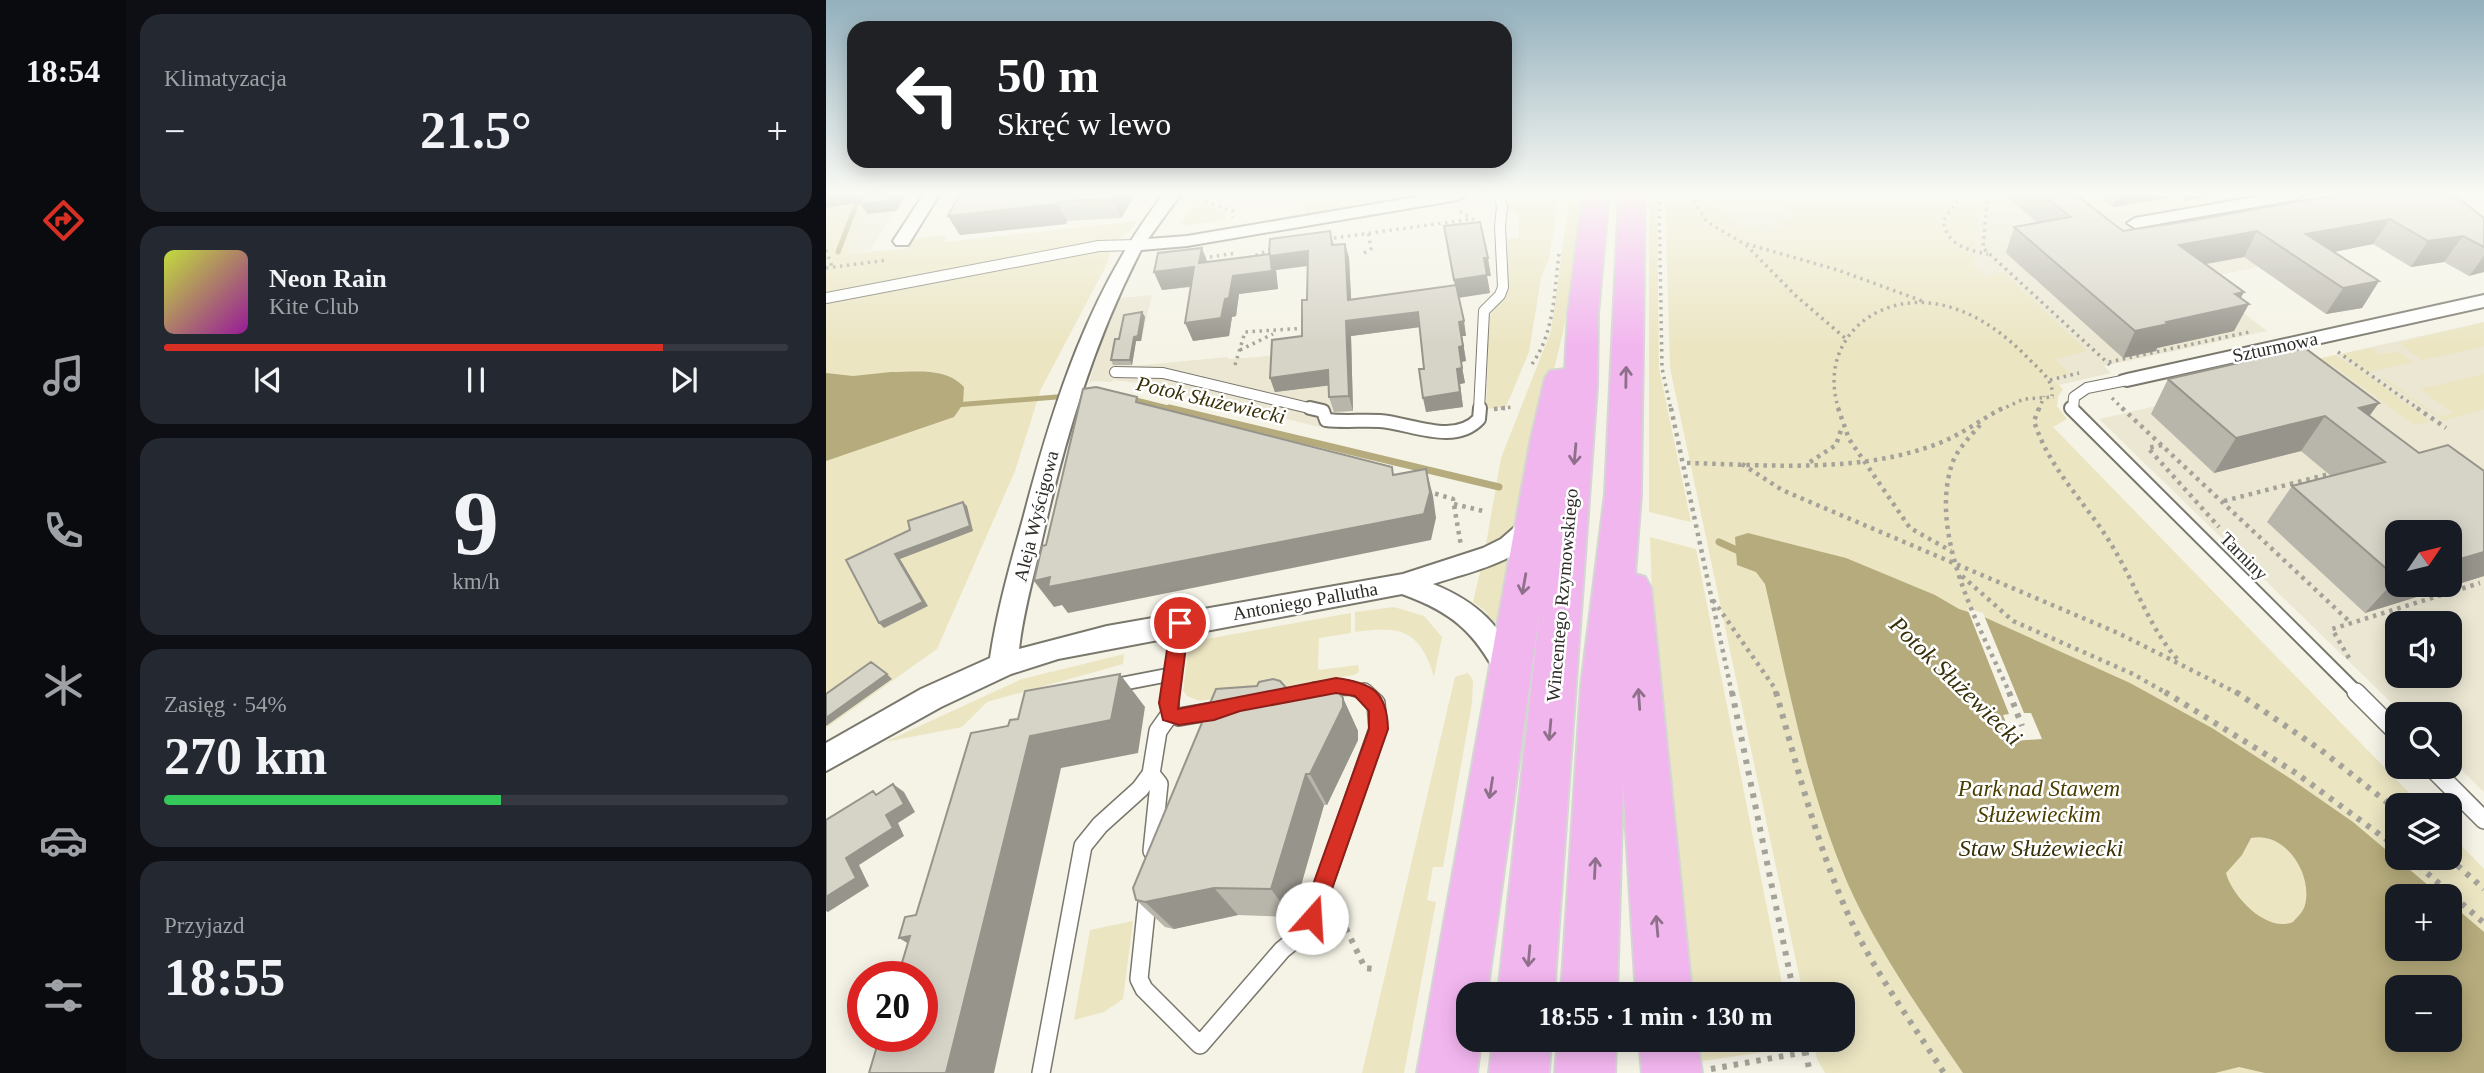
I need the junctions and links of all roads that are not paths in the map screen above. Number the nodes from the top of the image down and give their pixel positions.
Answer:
1 (1132, 245) edge
2 (1135, 245) edge
3 (1501, 245) edge
4 (1590, 245) edge
5 (1630, 245) edge
6 (826, 298) edge
7 (2484, 301) edge
8 (1583, 313) junction
9 (1115, 373) dead end
10 (2127, 380) joint
11 (2064, 399) joint
12 (1623, 495) junction
13 (1534, 524) junction
14 (1403, 584) junction
15 (1180, 623) junction
16 (1003, 665) junction
17 (1509, 673) junction
18 (1172, 674) junction
19 (1095, 689) edge
20 (1300, 692) edge
21 (1240, 703) edge
22 (1170, 714) junction
23 (2385, 721) edge
24 (826, 758) edge
25 (1151, 774) junction
26 (2443, 779) edge
27 (2484, 820) edge
28 (1527, 982) edge
29 (1590, 982) edge
30 (1663, 982) edge
31 (1521, 1052) edge
32 (1586, 1052) edge
33 (1041, 1073) edge
34 (1447, 1073) edge
35 (1519, 1073) edge
36 (1585, 1073) edge

1 - 6 lane
2 - 16 street, Aleja Wyścigowa
3 - 9 lane
4 - 8 main road, Wincentego Rzymowskiego
12 -> 5 main road
7 - 10 street, Szturmowa
8 - 13 main road, Wincentego Rzymowskiego
8 -> 28 main road, Wincentego Rzymowskiego
10 - 11 lane, Szturmowa
11 - 23 lane, Tarniny
29 -> 12 main road
30 -> 12 main road
13 - 14 street, Antoniego Pallutha
13 -> 17 main road, Wincentego Rzymowskiego
14 - 15 street, Antoniego Pallutha
14 - 17 street, Antoniego Pallutha
15 - 16 street, Antoniego Pallutha
15 - 18 lane
16 - 24 street
17 -> 34 main road, Wincentego Rzymowskiego
18 - 19 lane
18 - 22 lane
20 - 25 lane
21 - 22 lane
22 - 25 lane
25 - 33 lane
26 - 27 lane
31 - 35 main road
32 - 36 main road

